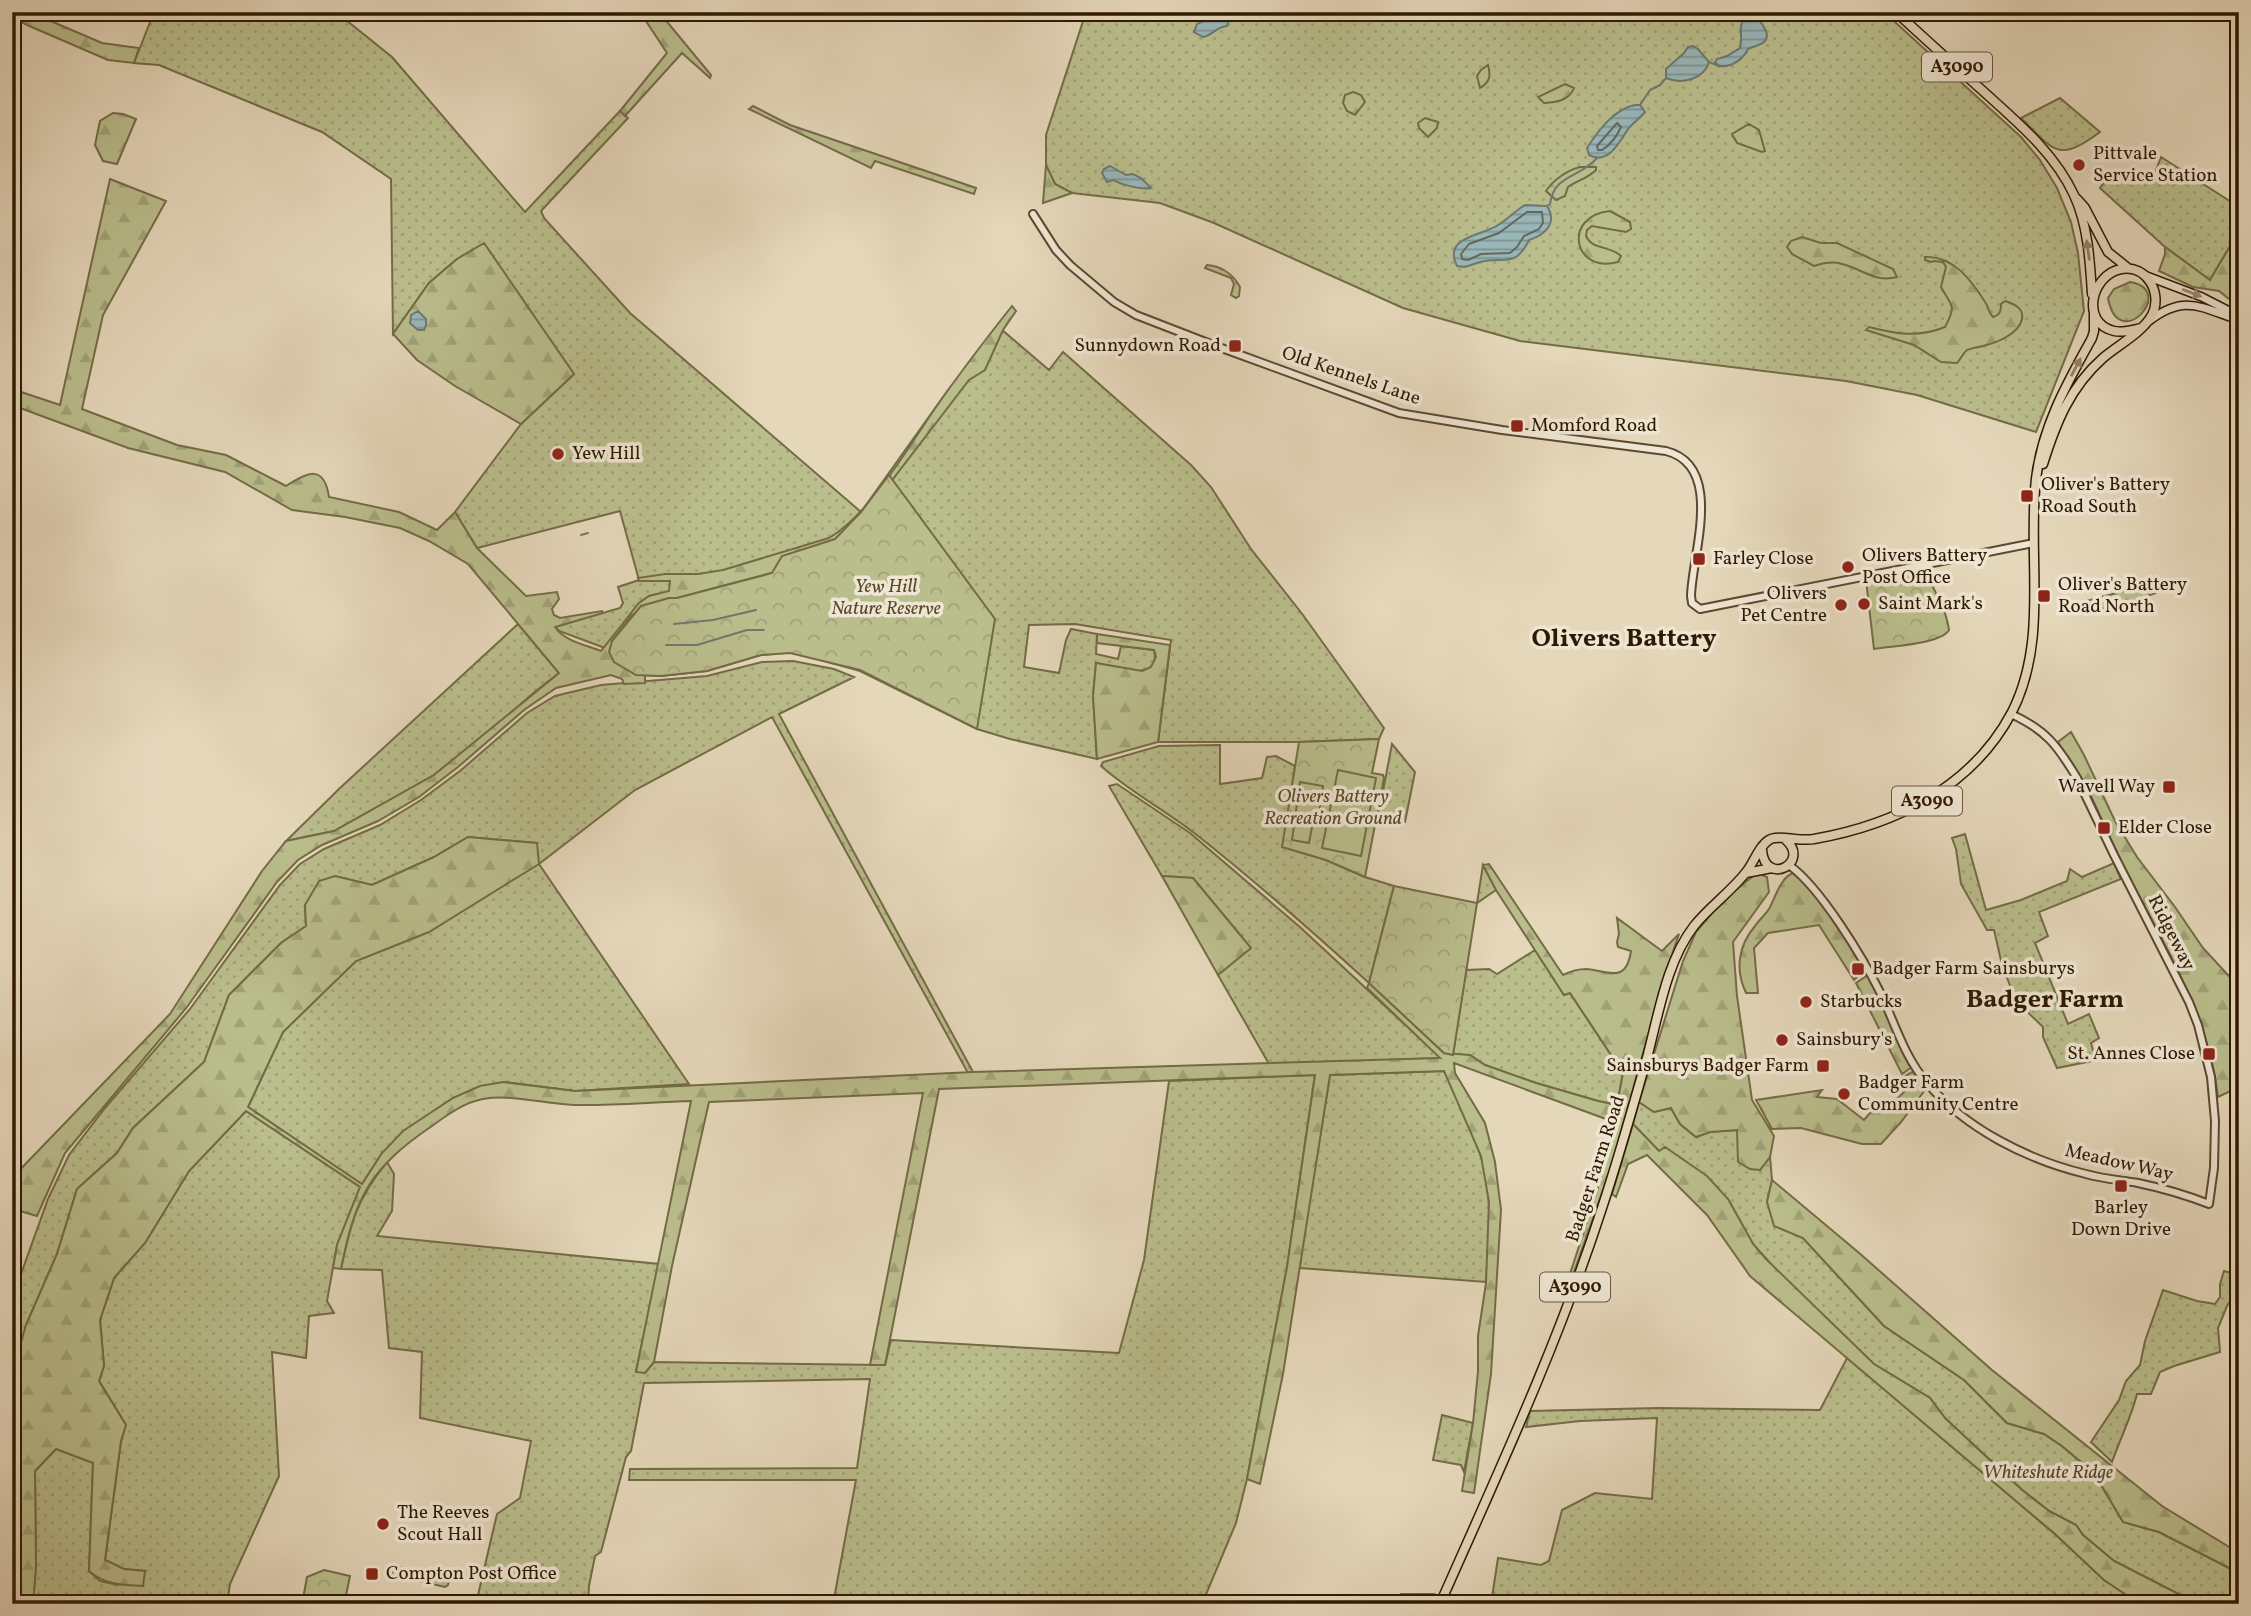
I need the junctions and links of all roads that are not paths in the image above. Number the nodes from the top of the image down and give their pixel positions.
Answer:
1 (1896, 12) edge
2 (2075, 197) junction
3 (1032, 214) dead end
4 (2128, 268) junction
5 (2144, 275) junction
6 (2093, 308) junction
7 (2239, 318) edge
8 (2143, 326) junction
9 (2035, 500) junction
10 (2034, 543) junction
11 (2011, 714) junction
12 (1786, 840) junction
13 (1812, 840) junction
14 (1762, 850) junction
15 (1793, 850) junction
16 (1789, 865) junction
17 (1772, 868) junction
18 (1746, 873) junction
19 (2209, 1204) joint
20 (1440, 1604) edge

1 - 2 main road, A3090
2 - 4 main road, A3090
6 -> 2 main road, A3090
3 - 10 street, Old Kennels Lane
4 - 5 main road
4 - 6 main road
5 -> 7 main road
5 - 8 main road
6 - 8 main road
9 -> 6 main road, A3090
7 - 8 main road
8 - 9 main road, A3090
9 - 10 main road, A3090
10 - 11 main road, A3090
11 - 13 main road, A3090
11 - 19 street, Ridgeway
12 - 13 main road, A3090
12 - 14 main road
12 - 15 main road
13 - 15 main road, A3090
14 - 17 main road
14 - 18 main road, Badger Farm Road / A3090
15 - 16 main road
16 - 17 main road
16 - 19 street, Meadow Way
17 - 18 main road
18 - 20 main road, Badger Farm Road / A3090

